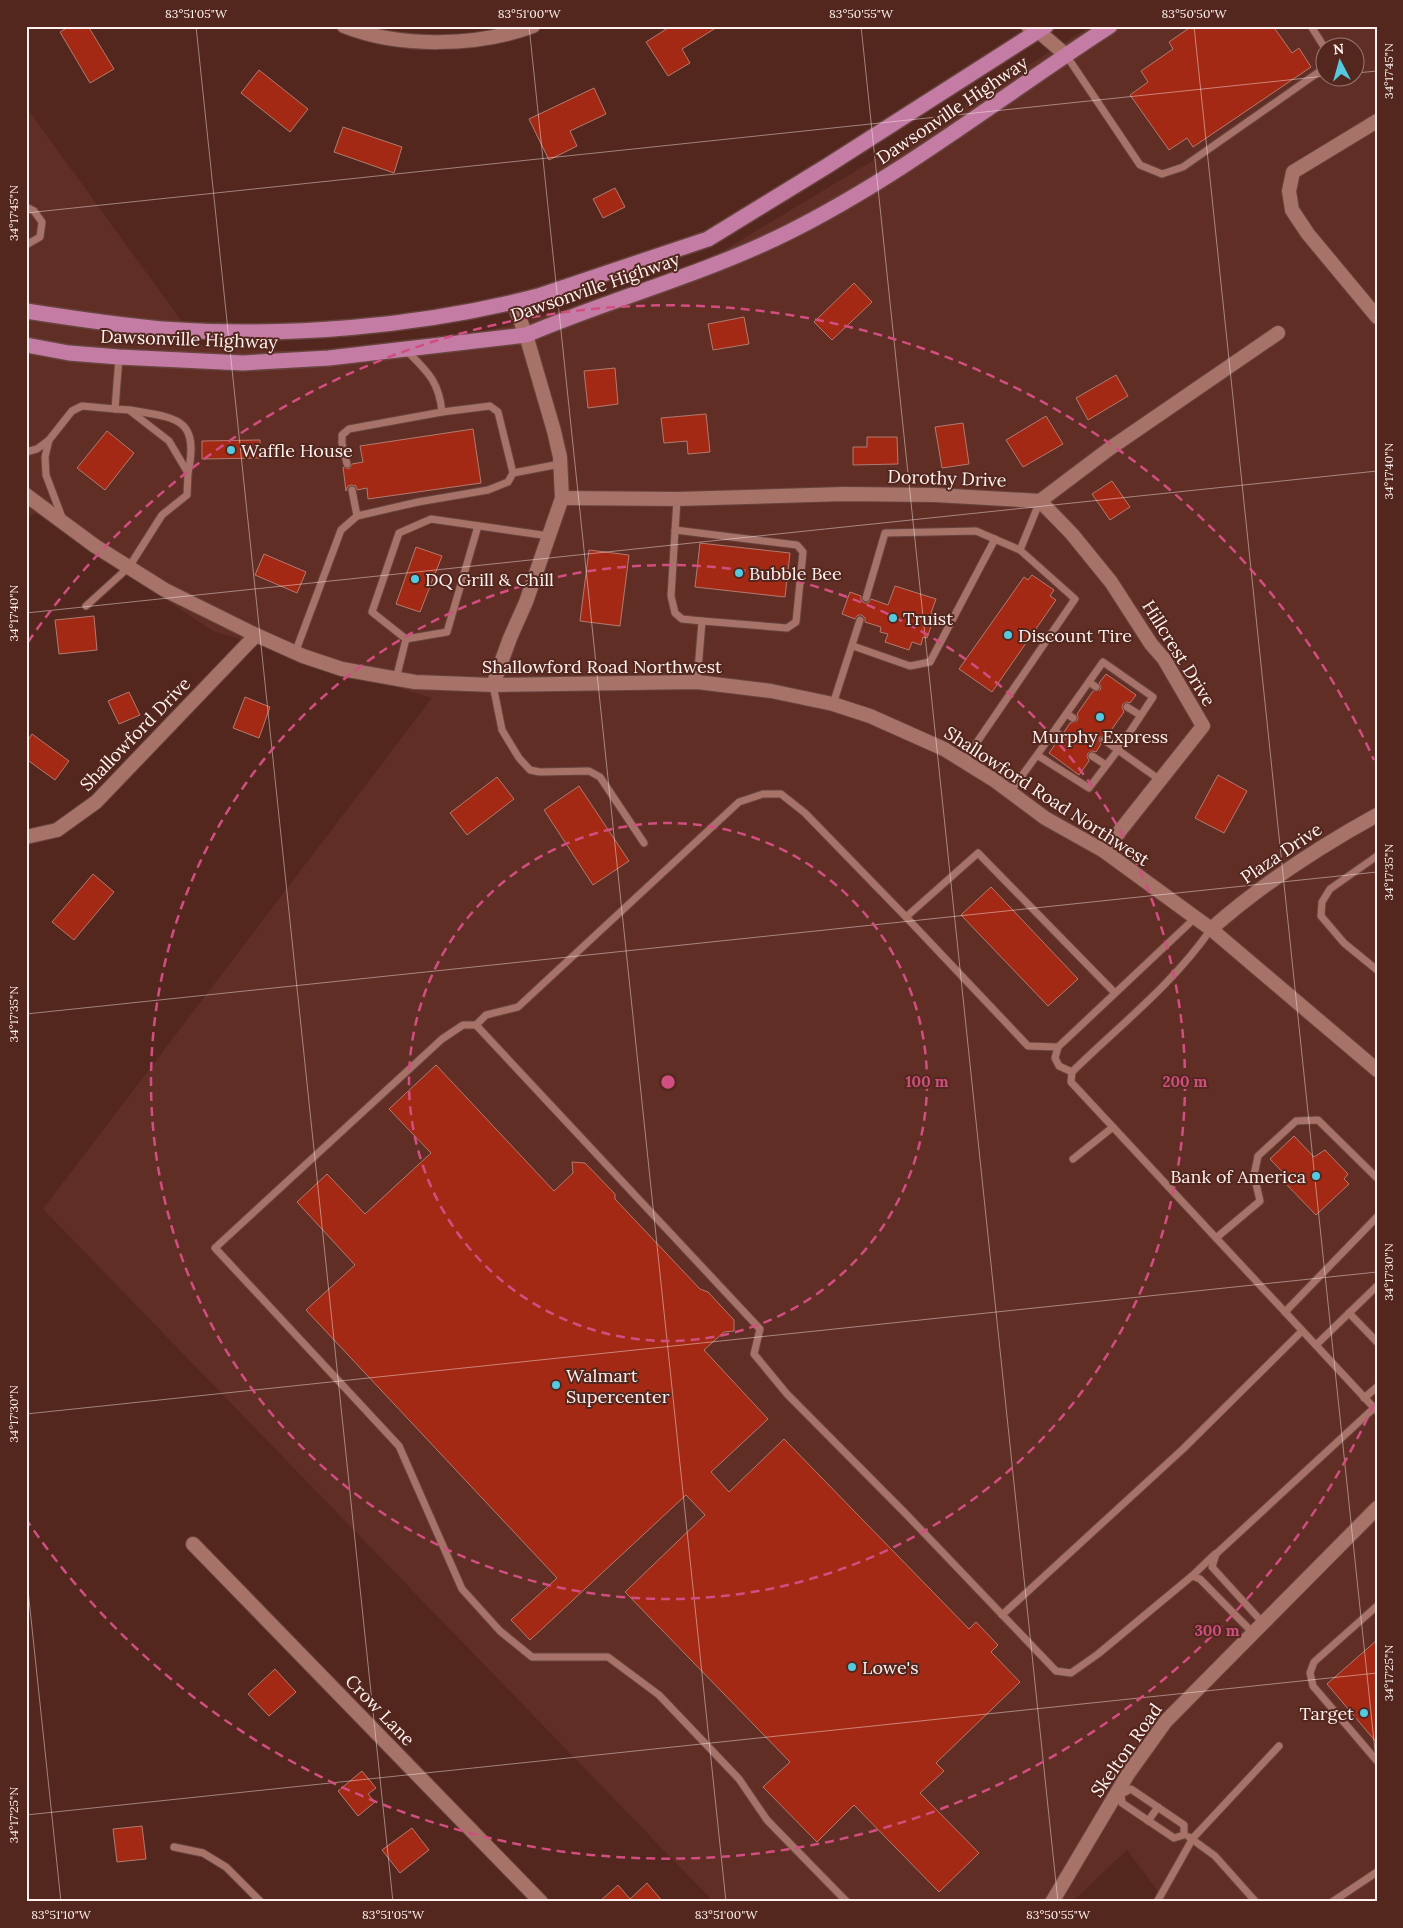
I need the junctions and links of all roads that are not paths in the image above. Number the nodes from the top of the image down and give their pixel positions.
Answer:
1 (344, 26) edge
2 (532, 26) edge
3 (1110, 26) edge
4 (1311, 26) edge
5 (1037, 28) edge
6 (1318, 38) edge
7 (1066, 55) junction
8 (1316, 75) edge
9 (1377, 120) edge
10 (26, 207) edge
11 (26, 245) edge
12 (513, 302) junction
13 (26, 311) edge
14 (1377, 317) edge
15 (1278, 333) dead end
16 (526, 335) junction
17 (26, 345) edge
18 (406, 350) junction
19 (119, 357) junction
20 (115, 409) junction
21 (129, 410) junction
22 (442, 412) junction
23 (50, 440) junction
24 (26, 452) edge
25 (347, 464) dead end
26 (560, 464) junction
27 (188, 473) junction
28 (513, 473) junction
29 (352, 490) dead end
30 (27, 497) edge
31 (562, 498) junction
32 (678, 499) junction
33 (1040, 501) junction
34 (357, 516) junction
35 (65, 524) junction
36 (478, 526) junction
37 (675, 530) junction
38 (549, 536) junction
39 (995, 539) junction
40 (1020, 550) junction
41 (129, 567) junction
42 (866, 598) dead end
43 (86, 606) dead end
44 (860, 620) dead end
45 (702, 621) junction
46 (256, 635) junction
47 (406, 639) junction
48 (853, 646) junction
49 (295, 653) junction
50 (396, 679) junction
51 (697, 682) junction
52 (1088, 682) junction
53 (493, 685) junction
54 (1096, 687) dead end
55 (833, 704) junction
56 (1127, 707) dead end
57 (1140, 716) junction
58 (1055, 731) junction
59 (1061, 736) dead end
60 (1104, 740) dead end
61 (1118, 750) junction
62 (1037, 755) junction
63 (1092, 756) dead end
64 (964, 761) junction
65 (1106, 765) junction
66 (1160, 780) junction
67 (1010, 792) junction
68 (1377, 815) edge
69 (26, 837) edge
70 (644, 842) dead end
71 (1104, 851) junction
72 (1377, 856) edge
73 (906, 917) junction
74 (1195, 918) junction
75 (1211, 929) junction
76 (1377, 970) edge
77 (1116, 993) junction
78 (476, 1025) junction
79 (1058, 1047) junction
80 (1377, 1070) edge
81 (1072, 1072) junction
82 (1114, 1127) junction
83 (1073, 1159) dead end
84 (1377, 1178) edge
85 (1377, 1217) edge
86 (1216, 1238) junction
87 (1377, 1286) edge
88 (1285, 1312) junction
89 (1349, 1313) junction
90 (1302, 1330) junction
91 (1377, 1342) edge
92 (1316, 1346) junction
93 (1377, 1387) edge
94 (1364, 1398) junction
95 (1375, 1409) edge
96 (1377, 1508) edge
97 (193, 1544) dead end
98 (1216, 1554) junction
99 (1192, 1576) junction
100 (1377, 1606) edge
101 (1002, 1615) junction
102 (1258, 1628) junction
103 (1279, 1746) dead end
104 (1377, 1762) edge
105 (1120, 1793) junction
106 (1158, 1807) junction
107 (1148, 1820) junction
108 (1184, 1835) junction
109 (1193, 1838) junction
110 (174, 1847) dead end
111 (1377, 1872) edge
112 (260, 1902) edge
113 (541, 1902) edge
114 (847, 1902) edge
115 (1052, 1902) edge
116 (1157, 1902) edge
117 (1256, 1902) edge
118 (1332, 1902) edge

1 - 2 street
3 - 7 main road, Dawsonville Highway
4 - 6 lane
5 - 7 street
5 - 12 main road, Dawsonville Highway
7 - 8 lane
7 - 16 main road, Dawsonville Highway
9 - 14 street
10 - 11 lane
12 - 13 main road, Dawsonville Highway
12 - 16 street
15 - 33 street
16 - 18 main road, Dawsonville Highway
16 - 26 street
17 - 19 main road, Dawsonville Highway
18 - 19 main road, Dawsonville Highway
18 - 22 lane
19 - 20 lane
20 - 21 lane
20 - 23 lane
21 - 27 lane
21 - 27 lane
22 - 25 lane
22 - 28 lane
23 - 24 lane
23 - 35 lane
26 - 28 lane
26 - 31 street
27 - 41 lane
28 - 34 lane
29 - 34 lane
30 - 35 street, Shallowford Road Northwest
31 - 32 street, Dorothy Drive
31 - 38 street
32 - 33 street, Dorothy Drive
32 - 37 lane
33 - 40 lane
33 - 66 street, Hillcrest Drive
34 - 49 lane
35 - 41 street, Shallowford Road Northwest
36 - 38 lane
36 - 47 lane
36 - 47 lane
37 - 45 lane
37 - 45 lane
38 - 53 street
39 - 40 lane
39 - 42 lane
39 - 48 lane
40 - 64 lane
41 - 43 lane
41 - 46 street, Shallowford Road Northwest
44 - 48 lane
45 - 51 lane
46 - 49 street, Shallowford Road Northwest
46 - 69 street, Shallowford Drive
47 - 50 lane
48 - 55 lane
49 - 50 street, Shallowford Road Northwest
50 - 53 street, Shallowford Road Northwest
51 - 53 street, Shallowford Road Northwest
51 - 55 street, Shallowford Road Northwest
52 - 54 lane
52 - 57 lane
52 - 58 lane
53 - 70 lane
55 - 64 street, Shallowford Road Northwest
56 - 57 lane
57 - 61 lane
58 - 59 lane
58 - 62 lane
60 - 61 lane
61 - 65 lane
61 - 66 lane
62 - 65 lane
62 - 67 lane
63 - 65 lane
64 - 67 street, Shallowford Road Northwest
66 - 71 street, Hillcrest Drive
67 - 71 street, Shallowford Road Northwest
68 - 75 street, Plaza Drive
71 - 74 street, Shallowford Road Northwest
72 - 76 lane
73 - 77 lane
73 - 78 lane
73 - 79 lane
74 - 75 street, Shallowford Road Northwest
74 - 77 lane
75 - 80 street, Shallowford Road Northwest
75 - 81 lane
77 - 79 lane
78 - 101 lane
78 - 114 lane
79 - 81 lane
81 - 82 lane
82 - 83 lane
82 - 86 lane
84 - 86 lane
85 - 88 lane
86 - 88 lane
87 - 89 lane
88 - 90 lane
89 - 91 lane
89 - 92 lane
90 - 92 lane
90 - 101 lane
92 - 94 lane
93 - 94 lane
94 - 95 lane
95 - 98 lane
96 - 102 street, Skelton Road
97 - 113 street, Crow Lane
98 - 99 lane
98 - 102 lane
99 - 101 lane
99 - 102 lane
100 - 104 lane
102 - 105 street, Skelton Road
103 - 109 lane
105 - 106 lane
105 - 107 lane
105 - 115 street, Skelton Road
106 - 107 lane
106 - 108 lane
107 - 108 lane
108 - 109 lane
109 - 116 lane
109 - 117 lane
110 - 112 lane
111 - 118 lane

